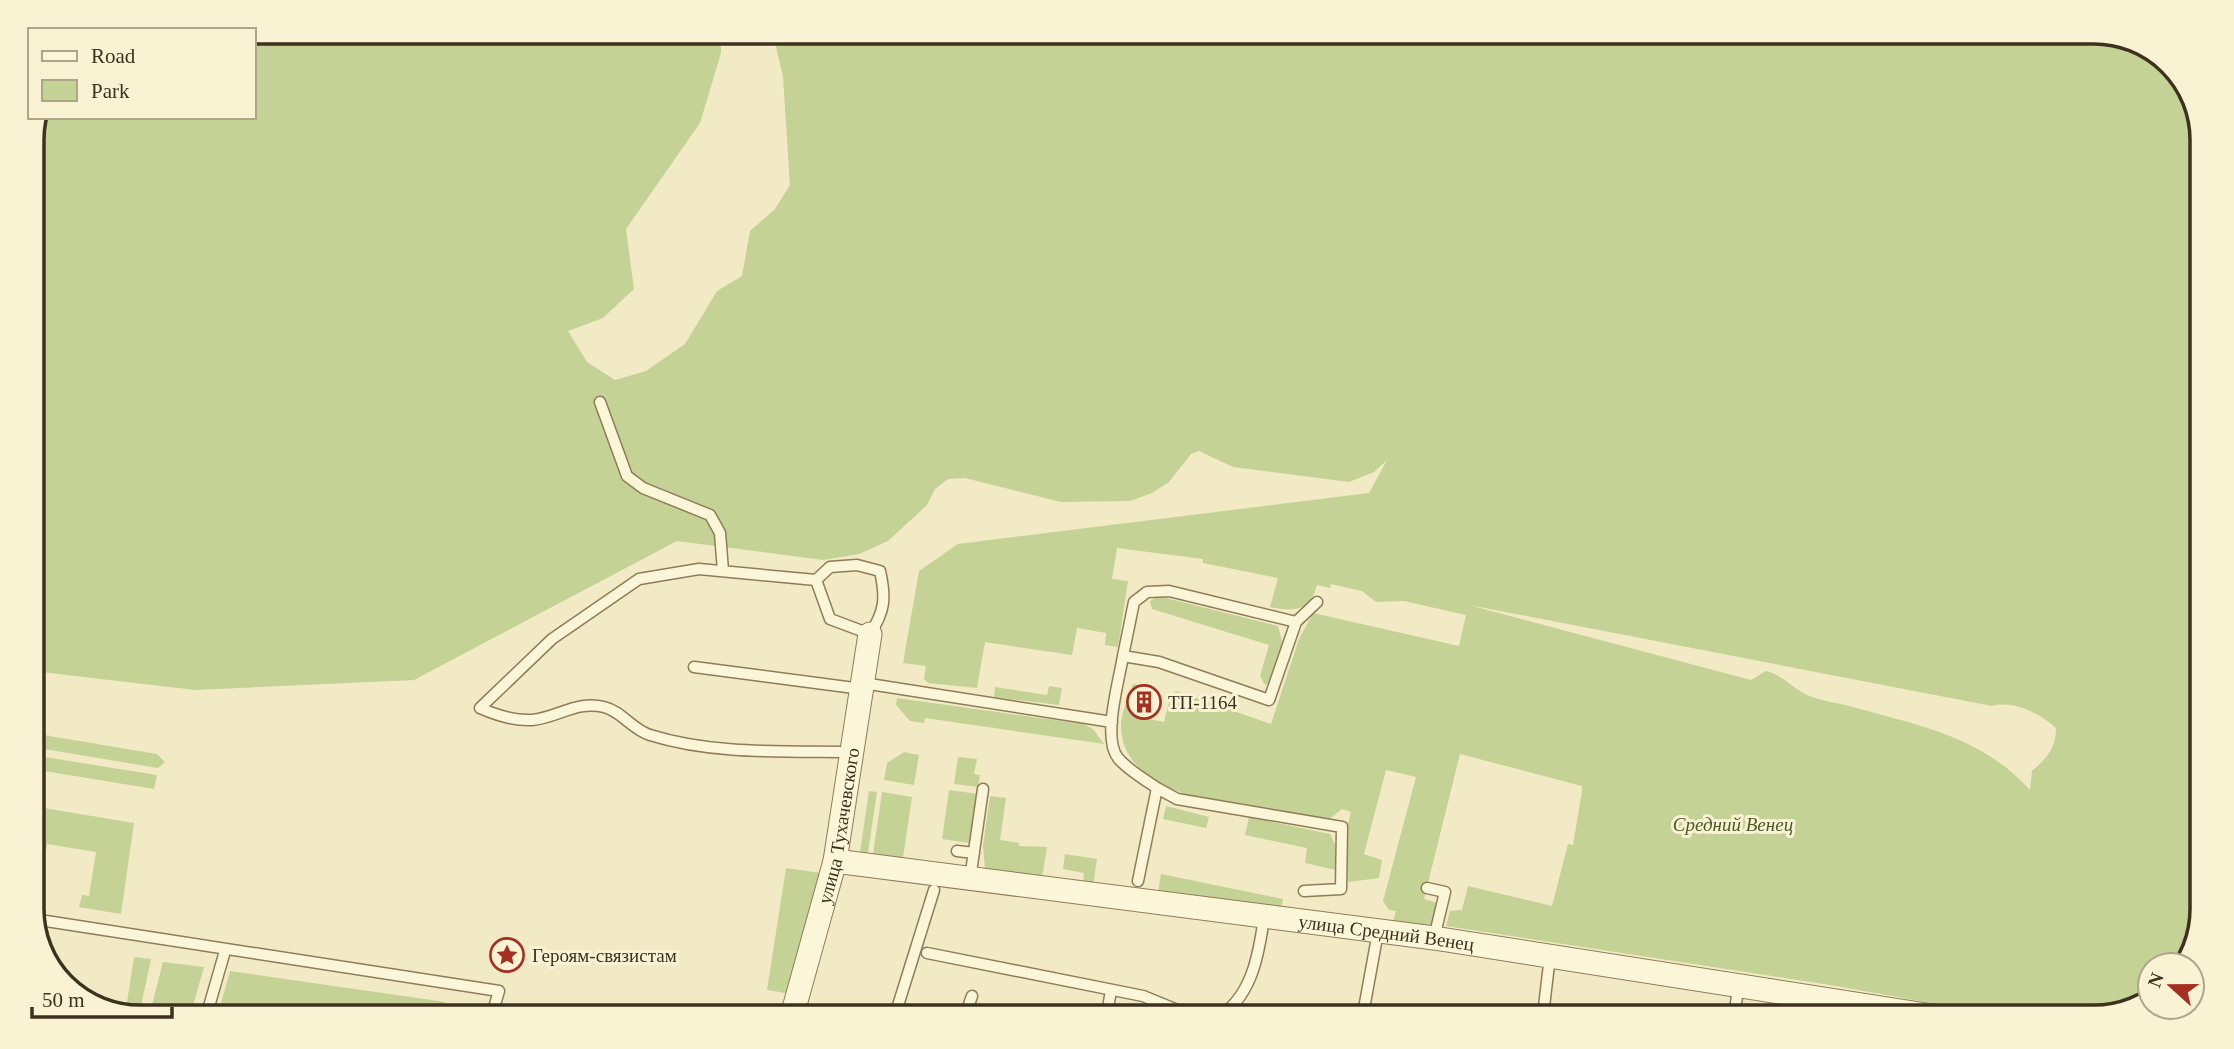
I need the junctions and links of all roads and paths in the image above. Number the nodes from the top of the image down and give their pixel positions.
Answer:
1 (600, 402) dead end
2 (723, 571) junction
3 (816, 580) junction
4 (1317, 602) dead end
5 (1296, 622) junction
6 (870, 634) junction
7 (1123, 656) junction
8 (694, 667) dead end
9 (862, 686) junction
10 (1112, 722) junction
11 (852, 752) junction
12 (1157, 788) junction
13 (983, 789) dead end
14 (957, 851) dead end
15 (974, 853) junction
16 (835, 861) junction
17 (970, 878) junction
18 (1138, 881) dead end
19 (1427, 888) dead end
20 (934, 890) dead end
21 (1304, 891) dead end
22 (1264, 918) junction
23 (45, 921) edge
24 (1378, 932) junction
25 (1434, 938) junction
26 (225, 951) junction
27 (927, 953) dead end
28 (1550, 956) junction
29 (1739, 984) junction
30 (1111, 991) junction
31 (972, 996) dead end
32 (209, 1005) edge
33 (495, 1005) edge
34 (795, 1005) edge
35 (897, 1005) edge
36 (969, 1005) edge
37 (1108, 1005) edge
38 (1165, 1005) edge
39 (1233, 1005) edge
40 (1365, 1005) edge
41 (1544, 1005) edge
42 (1736, 1005) edge
43 (1866, 1005) edge

1 - 2 lane
2 - 3 lane
2 - 11 lane
3 - 6 lane
3 - 6 lane
4 - 5 lane
5 - 7 lane
5 - 7 lane
6 - 9 street, улица Тухачевского
7 - 10 lane
8 - 9 lane
9 - 10 lane
9 - 11 street, улица Тухачевского
10 - 12 lane
11 - 16 street, улица Тухачевского
12 - 18 lane
12 - 21 lane
13 - 15 lane
14 - 15 lane
15 - 17 lane
16 - 17 street, улица Средний Венец
16 - 34 street, улица Тухачевского
17 - 22 street, улица Средний Венец
19 - 25 lane
20 - 35 lane
22 - 24 street, улица Средний Венец
22 - 39 lane
23 - 26 lane
24 - 25 street, улица Средний Венец
24 - 40 lane
25 - 28 street, улица Средний Венец
26 - 32 lane
26 - 33 lane
27 - 30 lane
28 - 29 street, улица Средний Венец
28 - 41 lane
29 - 42 lane
29 - 43 street, улица Средний Венец
30 - 37 lane
30 - 38 lane
31 - 36 lane

